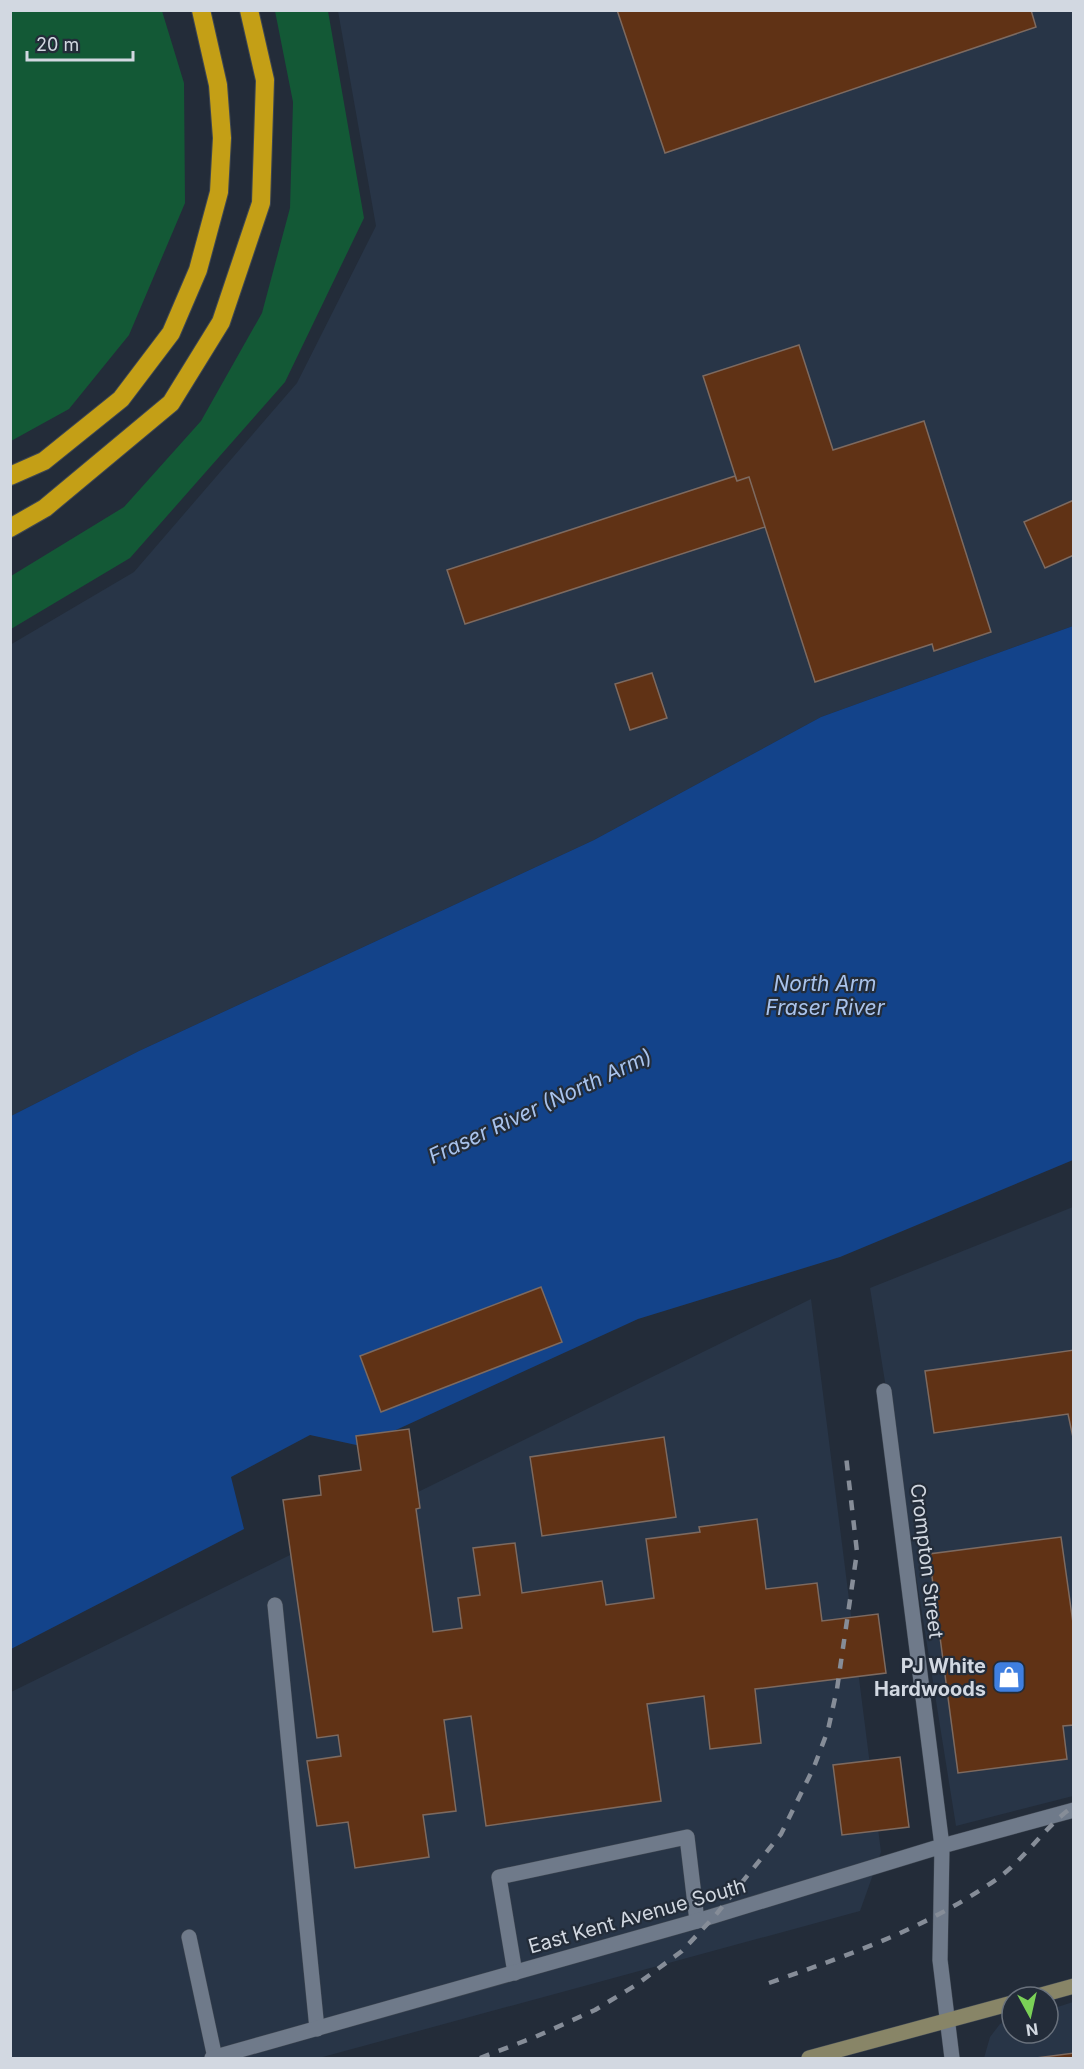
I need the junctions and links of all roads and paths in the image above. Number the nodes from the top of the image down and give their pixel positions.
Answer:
1 (201, 10) edge
2 (249, 10) edge
3 (10, 476) edge
4 (10, 528) edge
5 (884, 1391) dead end
6 (275, 1605) dead end
7 (1074, 1810) edge
8 (942, 1846) junction
9 (697, 1921) junction
10 (189, 1937) dead end
11 (515, 1973) junction
12 (1000, 2006) edge
13 (946, 2022) junction
14 (318, 2029) junction
15 (214, 2058) edge
16 (809, 2058) edge
17 (952, 2058) edge

1 - 3 highway
2 - 4 highway
5 - 8 street, Crompton Street
6 - 14 street
7 - 8 street, East Kent Avenue South
8 - 9 street, East Kent Avenue South
8 - 13 street, Crompton Street
9 - 11 street, East Kent Avenue South
9 - 11 street
10 - 15 street
11 - 14 street, East Kent Avenue South
12 - 13 street
13 - 16 street
13 - 17 street, Crompton Street
14 - 15 street, East Kent Avenue South

